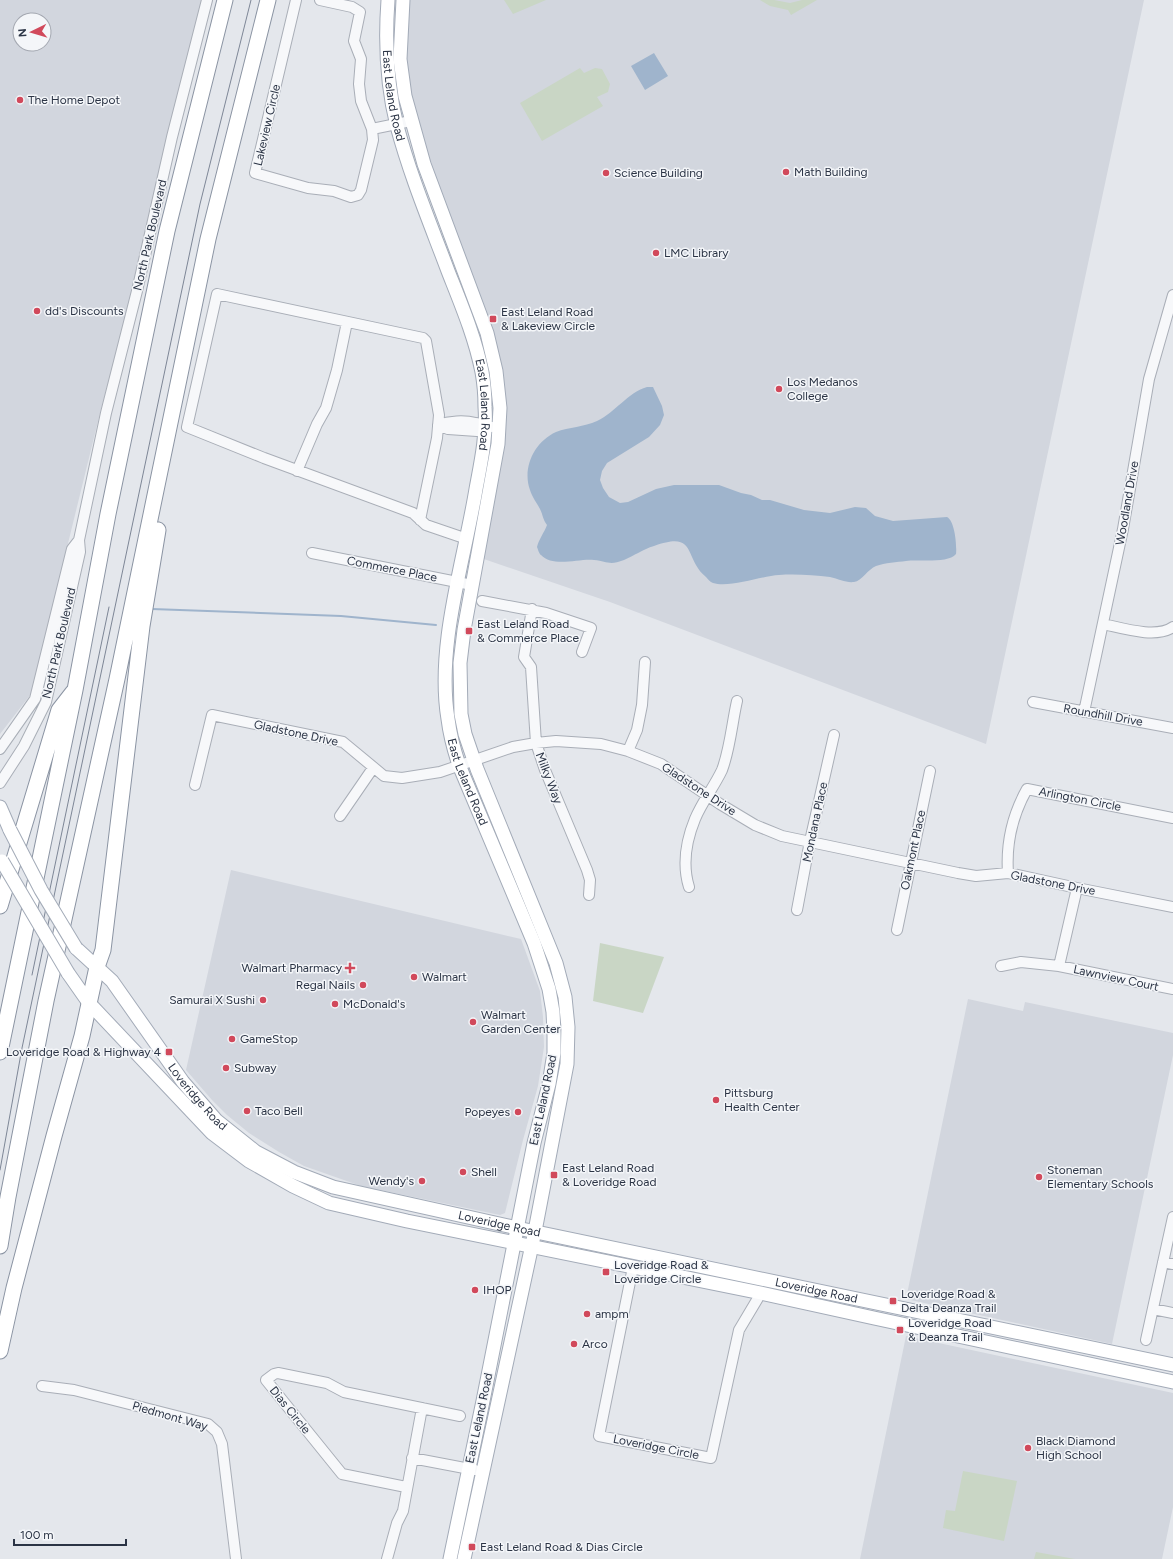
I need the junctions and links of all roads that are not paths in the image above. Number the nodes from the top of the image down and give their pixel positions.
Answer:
1 (207, 0) edge
2 (226, 0) edge
3 (268, 0) edge
4 (296, 0) edge
5 (320, 0) edge
6 (388, 0) edge
7 (403, 0) edge
8 (411, 121) junction
9 (397, 124) junction
10 (372, 129) junction
11 (1173, 295) edge
12 (347, 322) junction
13 (172, 411) junction
14 (438, 425) junction
15 (485, 427) junction
16 (499, 427) junction
17 (297, 470) junction
18 (420, 520) junction
19 (467, 539) junction
20 (79, 540) junction
21 (312, 553) dead end
22 (458, 582) junction
23 (472, 585) junction
24 (482, 601) dead end
25 (532, 609) junction
26 (1103, 624) junction
27 (1173, 627) edge
28 (582, 652) dead end
29 (645, 662) dead end
30 (75, 690) junction
31 (737, 701) dead end
32 (1033, 702) dead end
33 (1084, 712) junction
34 (1173, 728) edge
35 (834, 735) dead end
36 (536, 743) junction
37 (0, 749) edge
38 (628, 751) junction
39 (474, 760) junction
40 (459, 765) junction
41 (373, 768) junction
42 (930, 771) dead end
43 (0, 783) edge
44 (195, 785) dead end
45 (708, 795) junction
46 (0, 807) edge
47 (340, 816) dead end
48 (1173, 818) edge
49 (810, 841) junction
50 (1, 859) edge
51 (910, 864) junction
52 (1008, 873) junction
53 (689, 887) dead end
54 (1077, 888) junction
55 (589, 895) dead end
56 (0, 906) edge
57 (1173, 906) edge
58 (797, 910) dead end
59 (897, 930) dead end
60 (1001, 966) dead end
61 (1059, 966) junction
62 (97, 967) junction
63 (1173, 989) edge
64 (89, 1004) junction
65 (0, 1052) edge
66 (1173, 1217) edge
67 (517, 1228) junction
68 (535, 1231) junction
69 (514, 1243) junction
70 (0, 1246) edge
71 (532, 1247) junction
72 (1168, 1263) edge
73 (633, 1267) junction
74 (761, 1292) junction
75 (867, 1302) junction
76 (1153, 1309) junction
77 (1173, 1313) edge
78 (859, 1315) junction
79 (1146, 1340) dead end
80 (0, 1351) edge
81 (1173, 1366) edge
82 (1173, 1382) edge
83 (42, 1386) dead end
84 (422, 1408) junction
85 (460, 1416) dead end
86 (412, 1458) junction
87 (469, 1468) junction
88 (482, 1472) junction
89 (406, 1487) junction
90 (236, 1559) edge
91 (387, 1559) edge
92 (450, 1559) edge
93 (464, 1559) edge

1 - 20 street, North Park Boulevard
2 - 30 highway
3 - 13 highway
4 - 10 street, Lakeview Circle
5 - 10 street, Lakeview Circle
6 - 9 main road, East Leland Road
7 - 8 main road, East Leland Road
8 - 9 street
8 - 16 main road, East Leland Road
9 - 10 street
9 - 15 main road, East Leland Road
11 - 26 street, Woodland Drive
12 - 14 street
12 - 17 street
12 - 17 street
13 - 62 highway
13 - 70 highway
14 - 15 street
14 - 18 street
15 - 16 street
15 - 19 main road, East Leland Road
16 - 23 main road, East Leland Road
17 - 18 street
18 - 19 street
19 - 22 main road, East Leland Road
20 - 37 street, North Park Boulevard
20 - 43 street, North Park Boulevard
21 - 22 street, Commerce Place
22 - 23 street, Commerce Place
22 - 40 main road, East Leland Road
23 - 39 main road, East Leland Road
24 - 25 street
25 - 28 street
25 - 36 street, Milky Way
26 - 27 street
26 - 33 street, Woodland Drive
29 - 38 street
30 - 56 highway
30 - 65 highway
31 - 45 street
32 - 33 street, Roundhill Drive
33 - 34 street, Roundhill Drive
35 - 49 street, Mondana Place
36 - 38 street, Gladstone Drive
36 - 39 street, Gladstone Drive
36 - 55 street, Milky Way
38 - 45 street, Gladstone Drive
39 - 40 street, Gladstone Drive
39 - 68 main road, East Leland Road
40 - 41 street, Gladstone Drive
40 - 67 main road, East Leland Road
41 - 44 street, Gladstone Drive
41 - 47 street
42 - 51 street, Oakmont Place
45 - 49 street, Gladstone Drive
45 - 53 street
46 - 62 main road, Loveridge Road, bridge
48 - 52 street, Arlington Circle
49 - 51 street, Gladstone Drive
49 - 58 street, Mondana Place
50 - 64 main road, Loveridge Road, bridge
51 - 52 street, Gladstone Drive
51 - 59 street, Oakmont Place
52 - 54 street, Gladstone Drive
54 - 57 street, Gladstone Drive
54 - 61 street
60 - 61 street, Lawnview Court
61 - 63 street, Lawnview Court
62 - 64 highway
62 - 67 main road, Loveridge Road
64 - 69 main road, Loveridge Road
64 - 80 highway
66 - 72 street
67 - 68 main road, Loveridge Road
67 - 69 main road, East Leland Road
68 - 71 main road, East Leland Road
68 - 75 main road, Loveridge Road
69 - 71 main road, Loveridge Road
69 - 87 main road, East Leland Road
71 - 73 main road, Loveridge Road
71 - 88 main road, East Leland Road
72 - 76 street
73 - 74 main road, Loveridge Road
73 - 74 street, Loveridge Circle
74 - 78 main road, Loveridge Road
75 - 78 main road
75 - 81 main road, Loveridge Road
76 - 77 street
76 - 79 street
78 - 82 main road, Loveridge Road
83 - 90 street, Piedmont Way
84 - 85 street, Dias Circle
84 - 86 street
84 - 89 street, Dias Circle
86 - 87 street
86 - 89 street
87 - 88 street
87 - 92 main road, East Leland Road
88 - 93 main road, East Leland Road
89 - 91 street

